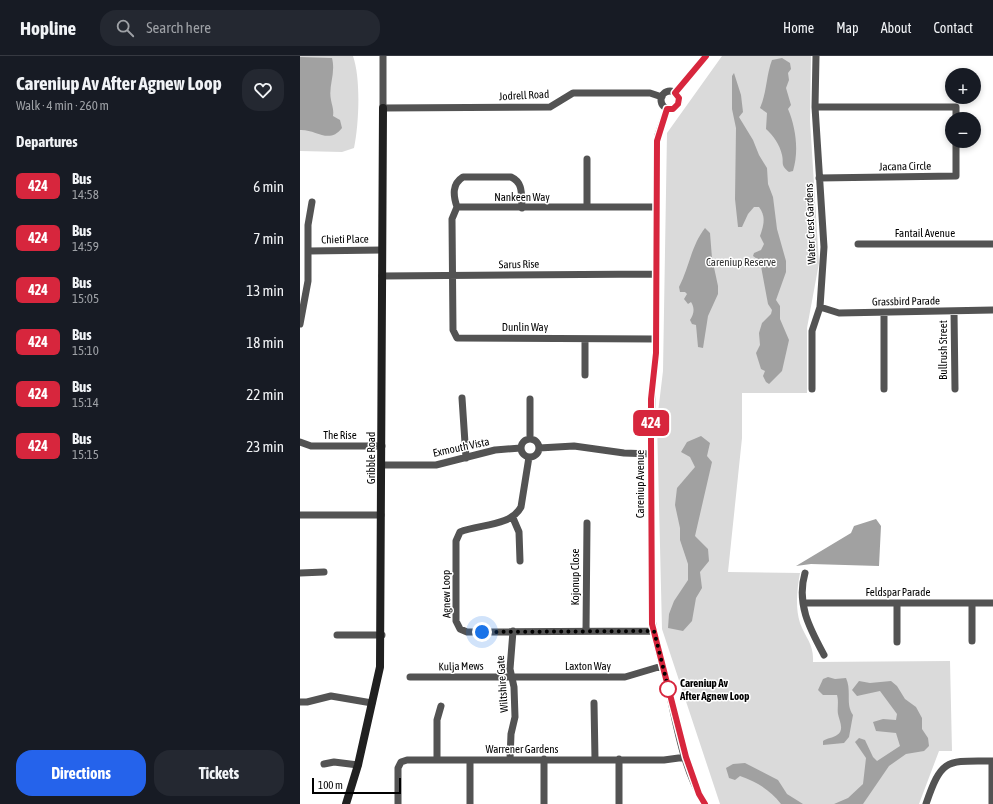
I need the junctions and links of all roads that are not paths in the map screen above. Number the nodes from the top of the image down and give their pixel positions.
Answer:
1 (383, 56) edge
2 (706, 56) edge
3 (816, 56) edge
4 (675, 93) junction
5 (662, 97) junction
6 (815, 107) junction
7 (382, 108) junction
8 (667, 109) junction
9 (956, 112) edge
10 (956, 148) edge
11 (587, 159) dead end
12 (819, 178) junction
13 (312, 202) dead end
14 (457, 207) junction
15 (656, 207) junction
16 (522, 208) junction
17 (587, 208) junction
18 (858, 244) dead end
19 (993, 244) edge
20 (382, 250) junction
21 (309, 251) junction
22 (656, 274) junction
23 (382, 276) junction
24 (452, 276) junction
25 (820, 307) junction
26 (993, 310) edge
27 (954, 311) junction
28 (884, 312) junction
29 (300, 324) edge
30 (585, 339) junction
31 (656, 339) junction
32 (585, 375) dead end
33 (812, 389) dead end
34 (884, 389) dead end
35 (955, 389) dead end
36 (462, 398) dead end
37 (530, 399) dead end
38 (530, 439) junction
39 (300, 442) edge
40 (382, 446) junction
41 (521, 448) junction
42 (539, 448) junction
43 (651, 454) junction
44 (529, 457) junction
45 (466, 458) junction
46 (382, 465) junction
47 (300, 515) edge
48 (381, 515) junction
49 (513, 518) junction
50 (586, 523) dead end
51 (520, 561) dead end
52 (300, 572) edge
53 (324, 572) dead end
54 (806, 573) dead end
55 (803, 603) junction
56 (897, 603) junction
57 (972, 603) junction
58 (993, 603) edge
59 (513, 631) junction
60 (586, 631) junction
61 (654, 631) junction
62 (337, 635) dead end
63 (382, 635) junction
64 (972, 641) dead end
65 (897, 642) dead end
66 (824, 655) dead end
67 (662, 666) junction
68 (410, 677) dead end
69 (511, 677) junction
70 (300, 702) edge
71 (372, 702) junction
72 (594, 703) dead end
73 (441, 706) dead end
74 (686, 757) junction
75 (510, 759) junction
76 (595, 759) junction
77 (619, 759) junction
78 (437, 760) junction
79 (470, 760) junction
80 (544, 760) junction
81 (993, 761) edge
82 (324, 764) dead end
83 (358, 765) junction
84 (346, 804) edge
85 (398, 804) edge
86 (470, 804) edge
87 (544, 804) edge
88 (619, 804) edge
89 (705, 804) edge
90 (926, 804) edge
91 (992, 804) edge

1 - 7 street
2 - 4 street
3 - 6 street, Water Crest Gardens
4 - 5 street
4 - 8 street
5 - 7 street, Jodrell Road
5 - 8 street
6 - 9 street
6 - 12 street, Water Crest Gardens
7 - 20 street, Gribble Road
8 - 15 street, Careniup Avenue
10 - 12 street, Jacana Circle
11 - 17 street
12 - 25 street, Water Crest Gardens
13 - 21 street
14 - 16 street, Nankeen Way
14 - 16 street
14 - 24 street
15 - 17 street, Nankeen Way
15 - 22 street, Careniup Avenue
16 - 17 street, Nankeen Way
18 - 19 street, Fantail Avenue
20 - 21 street, Chieti Place
20 - 23 street, Gribble Road
21 - 29 street
22 - 24 street, Sarus Rise
22 - 31 street, Careniup Avenue
23 - 24 street, Sarus Rise
23 - 40 street, Gribble Road
24 - 30 street, Dunlin Way
25 - 28 street, Grassbird Parade
25 - 33 street, Water Crest Gardens
26 - 27 street, Grassbird Parade
27 - 28 street, Grassbird Parade
27 - 35 street, Bullrush Street
28 - 34 street
30 - 31 street, Dunlin Way
30 - 32 street
31 - 43 street, Careniup Avenue
36 - 45 street
37 - 38 street
38 - 41 street
38 - 42 street
39 - 40 street, The Rise
40 - 46 street, Gribble Road
41 - 44 street
41 - 45 street, Exmouth Vista
42 - 43 street
42 - 44 street
43 - 61 street, Careniup Avenue
44 - 49 street
45 - 46 street, Exmouth Vista
46 - 48 street, Gribble Road
47 - 48 street
48 - 63 street, Gribble Road
49 - 51 street
49 - 59 street, Agnew Loop
50 - 60 street, Kojonup Close
52 - 53 street
54 - 55 street
55 - 56 street, Feldspar Parade
55 - 66 street
56 - 57 street, Feldspar Parade
56 - 65 street
57 - 58 street, Feldspar Parade
57 - 64 street
59 - 60 street, Agnew Loop
59 - 69 street, Wiltshire Gate
60 - 61 street, Agnew Loop
61 - 67 street, Careniup Avenue
62 - 63 street
63 - 71 street, Gribble Road
67 - 69 street, Laxton Way
67 - 74 street, Careniup Avenue
68 - 69 street, Kulja Mews
69 - 75 street, Wiltshire Gate
70 - 71 street
71 - 83 street, Gribble Road
72 - 76 street
73 - 78 street
74 - 77 street, Warrener Gardens
74 - 89 street, Careniup Avenue
75 - 79 street, Warrener Gardens
75 - 80 street, Warrener Gardens
76 - 77 street, Warrener Gardens
76 - 80 street, Warrener Gardens
77 - 88 street
78 - 79 street, Warrener Gardens
78 - 85 street, Warrener Gardens
79 - 86 street
80 - 87 street
81 - 90 street
81 - 91 street
82 - 83 street
83 - 84 street, Gribble Road

